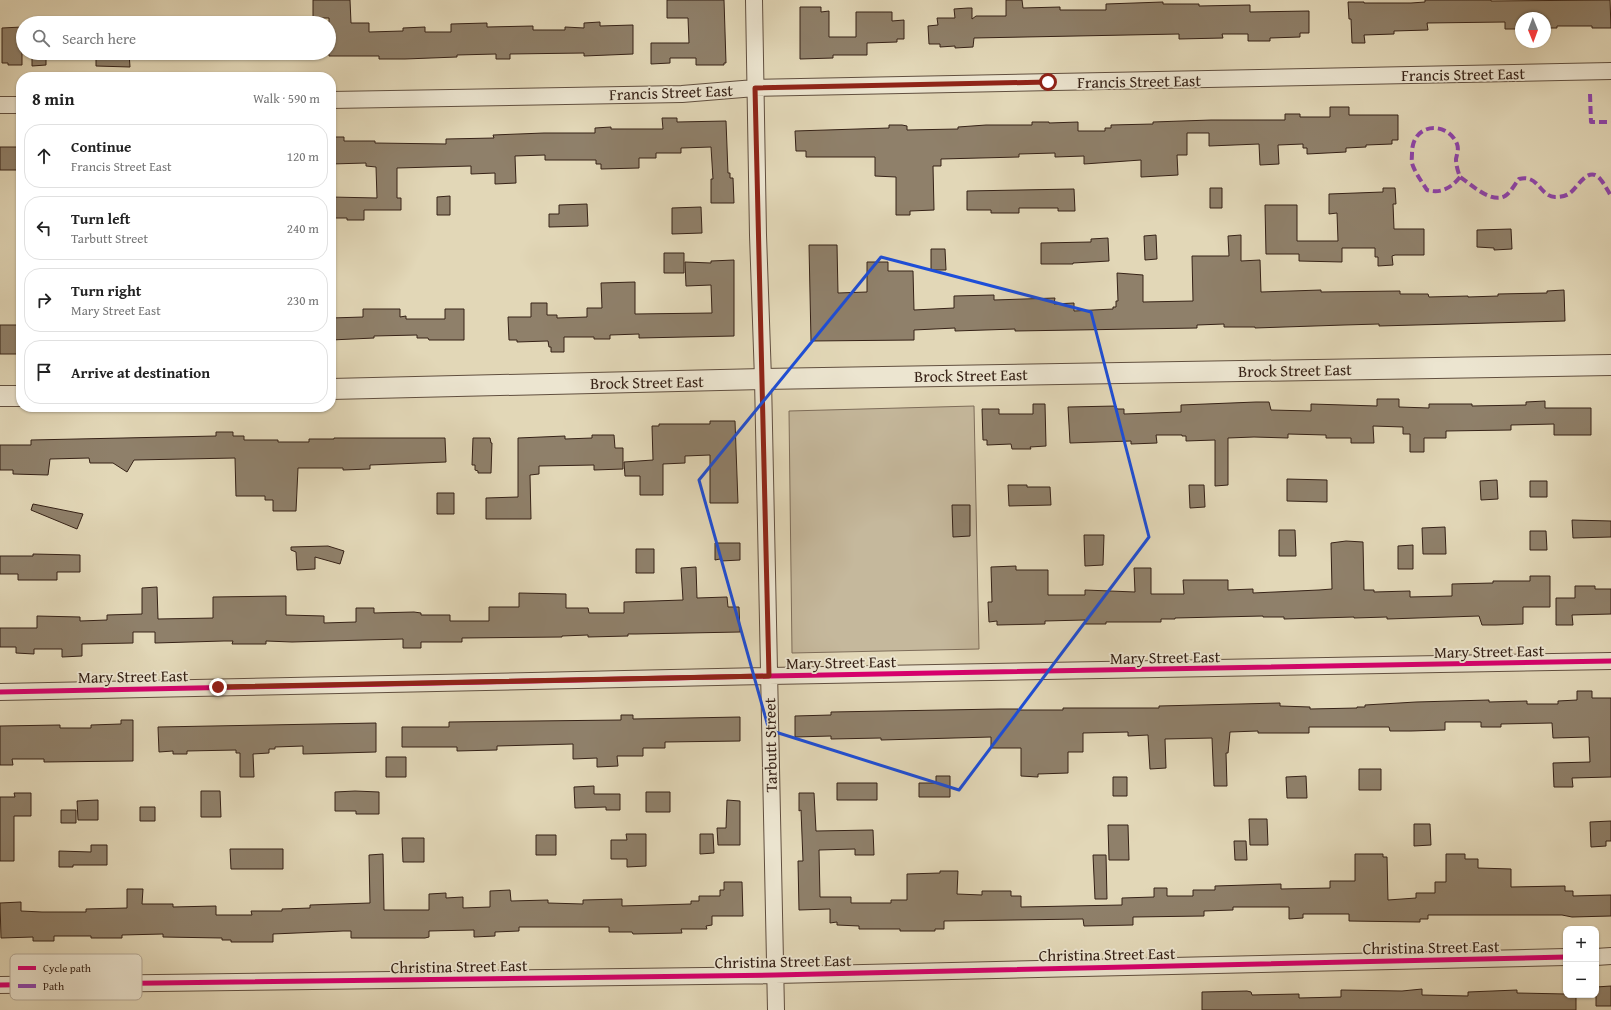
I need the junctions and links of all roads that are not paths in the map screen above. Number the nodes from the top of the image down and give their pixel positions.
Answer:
1 (754, 0) edge
2 (1611, 71) edge
3 (755, 88) junction
4 (336, 100) edge
5 (0, 105) edge
6 (16, 105) edge
7 (1611, 365) edge
8 (763, 379) junction
9 (336, 389) edge
10 (0, 396) edge
11 (16, 396) edge
12 (1611, 661) edge
13 (769, 676) junction
14 (0, 692) edge
15 (1611, 956) edge
16 (1563, 957) edge
17 (1599, 957) edge
18 (775, 975) junction
19 (142, 982) edge
20 (0, 984) edge
21 (10, 984) edge
22 (776, 1010) edge

1 - 3 street, Tarbutt Street
2 - 3 street, Francis Street East
3 - 4 street, Francis Street East
3 - 8 street, Tarbutt Street
5 - 6 street
7 - 8 street, Brock Street East
8 - 9 street, Brock Street East
8 - 13 street, Tarbutt Street
10 - 11 street
12 - 13 street, Mary Street East
13 - 14 street, Mary Street East
13 - 18 street, Tarbutt Street
15 - 17 street
16 - 18 street, Christina Street East
18 - 19 street, Christina Street East
18 - 22 street, Tarbutt Street
20 - 21 street, Christina Street East

